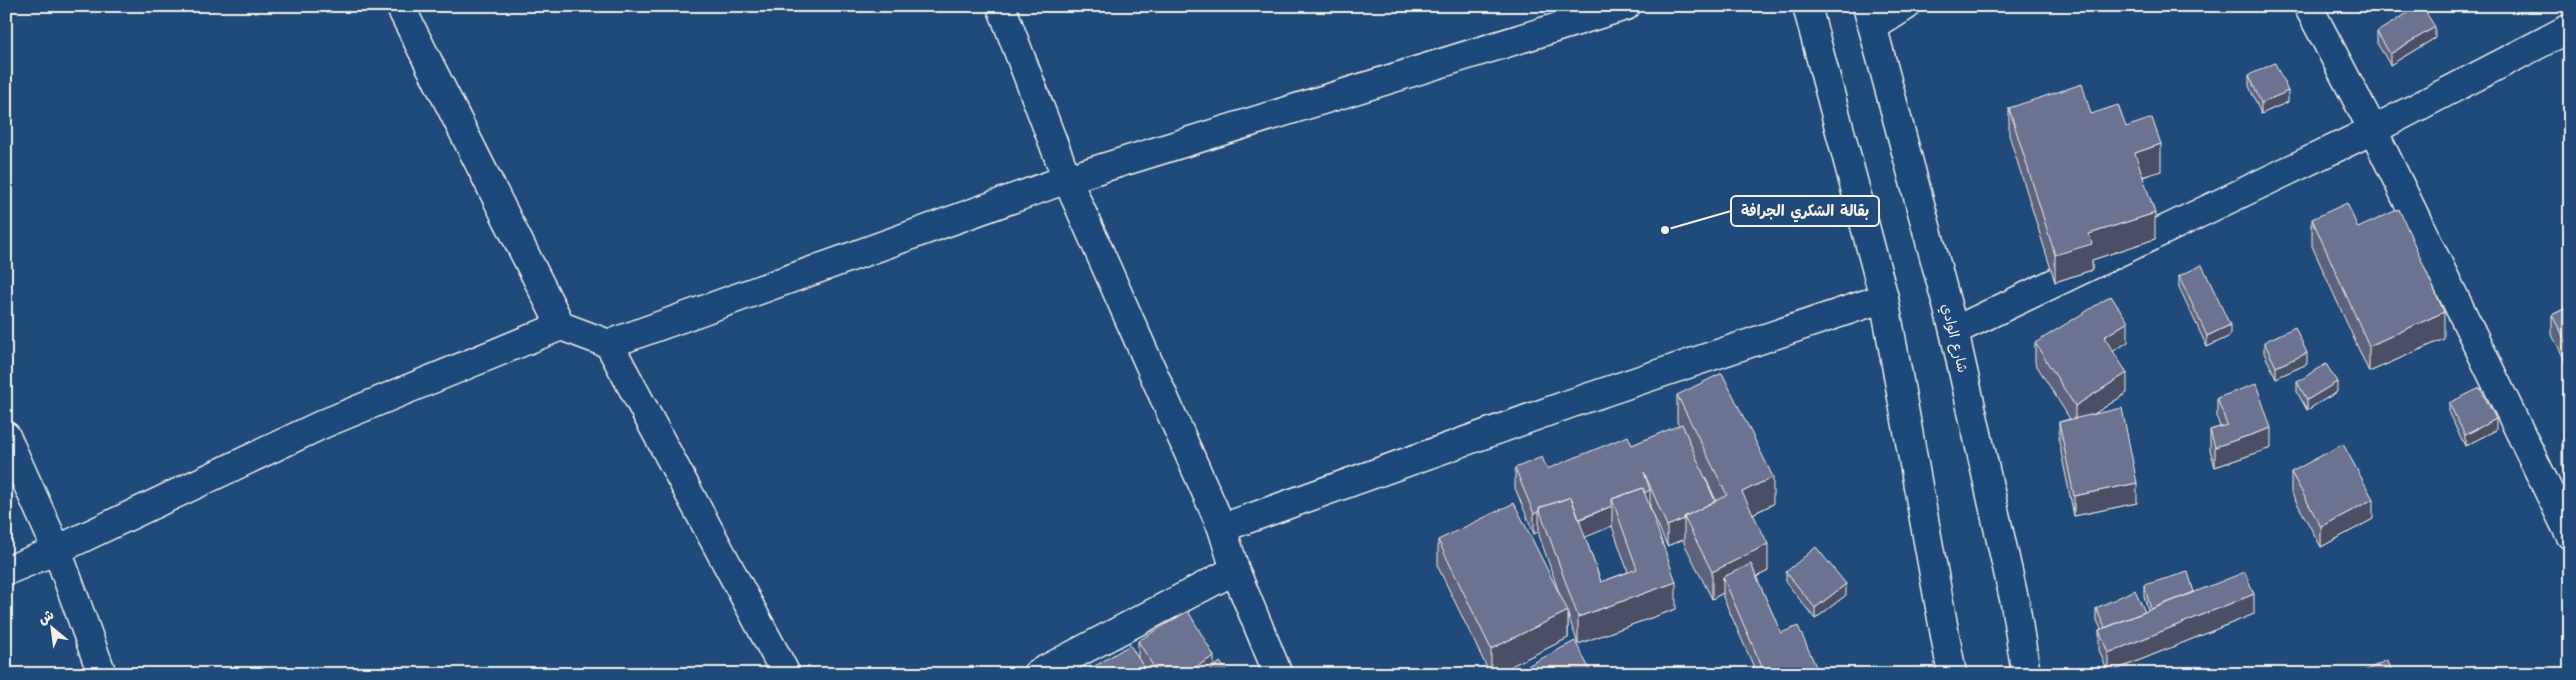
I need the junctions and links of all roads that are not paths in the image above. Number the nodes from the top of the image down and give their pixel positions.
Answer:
1 (400, 6) edge
2 (1001, 6) edge
3 (1626, 6) edge
4 (1807, 6) edge
5 (1906, 6) edge
6 (2308, 6) edge
7 (1870, 16) edge
8 (2570, 28) edge
9 (2373, 130) junction
10 (1066, 179) junction
11 (1884, 298) junction
12 (561, 326) junction
13 (1954, 331) junction
14 (609, 344) junction
15 (6, 436) edge
16 (1222, 528) junction
17 (2570, 535) edge
18 (57, 550) junction
19 (1235, 570) junction
20 (6, 571) edge
21 (102, 674) edge
22 (786, 674) edge
23 (1037, 674) edge
24 (1278, 674) edge
25 (1952, 674) edge
26 (2026, 674) edge

1 - 12 street
2 - 10 street
3 - 10 street
4 - 11 street
5 - 7 street
6 - 9 street
7 - 13 street, شارع الوادي
8 - 9 street
9 - 13 street
9 - 17 street
10 - 14 street
10 - 16 street
11 - 16 street
11 - 25 street
12 - 14 street
12 - 18 street
13 - 26 street, شارع الوادي
14 - 22 street
15 - 18 street
16 - 19 street
18 - 20 street
18 - 21 street
19 - 23 street
19 - 24 street

